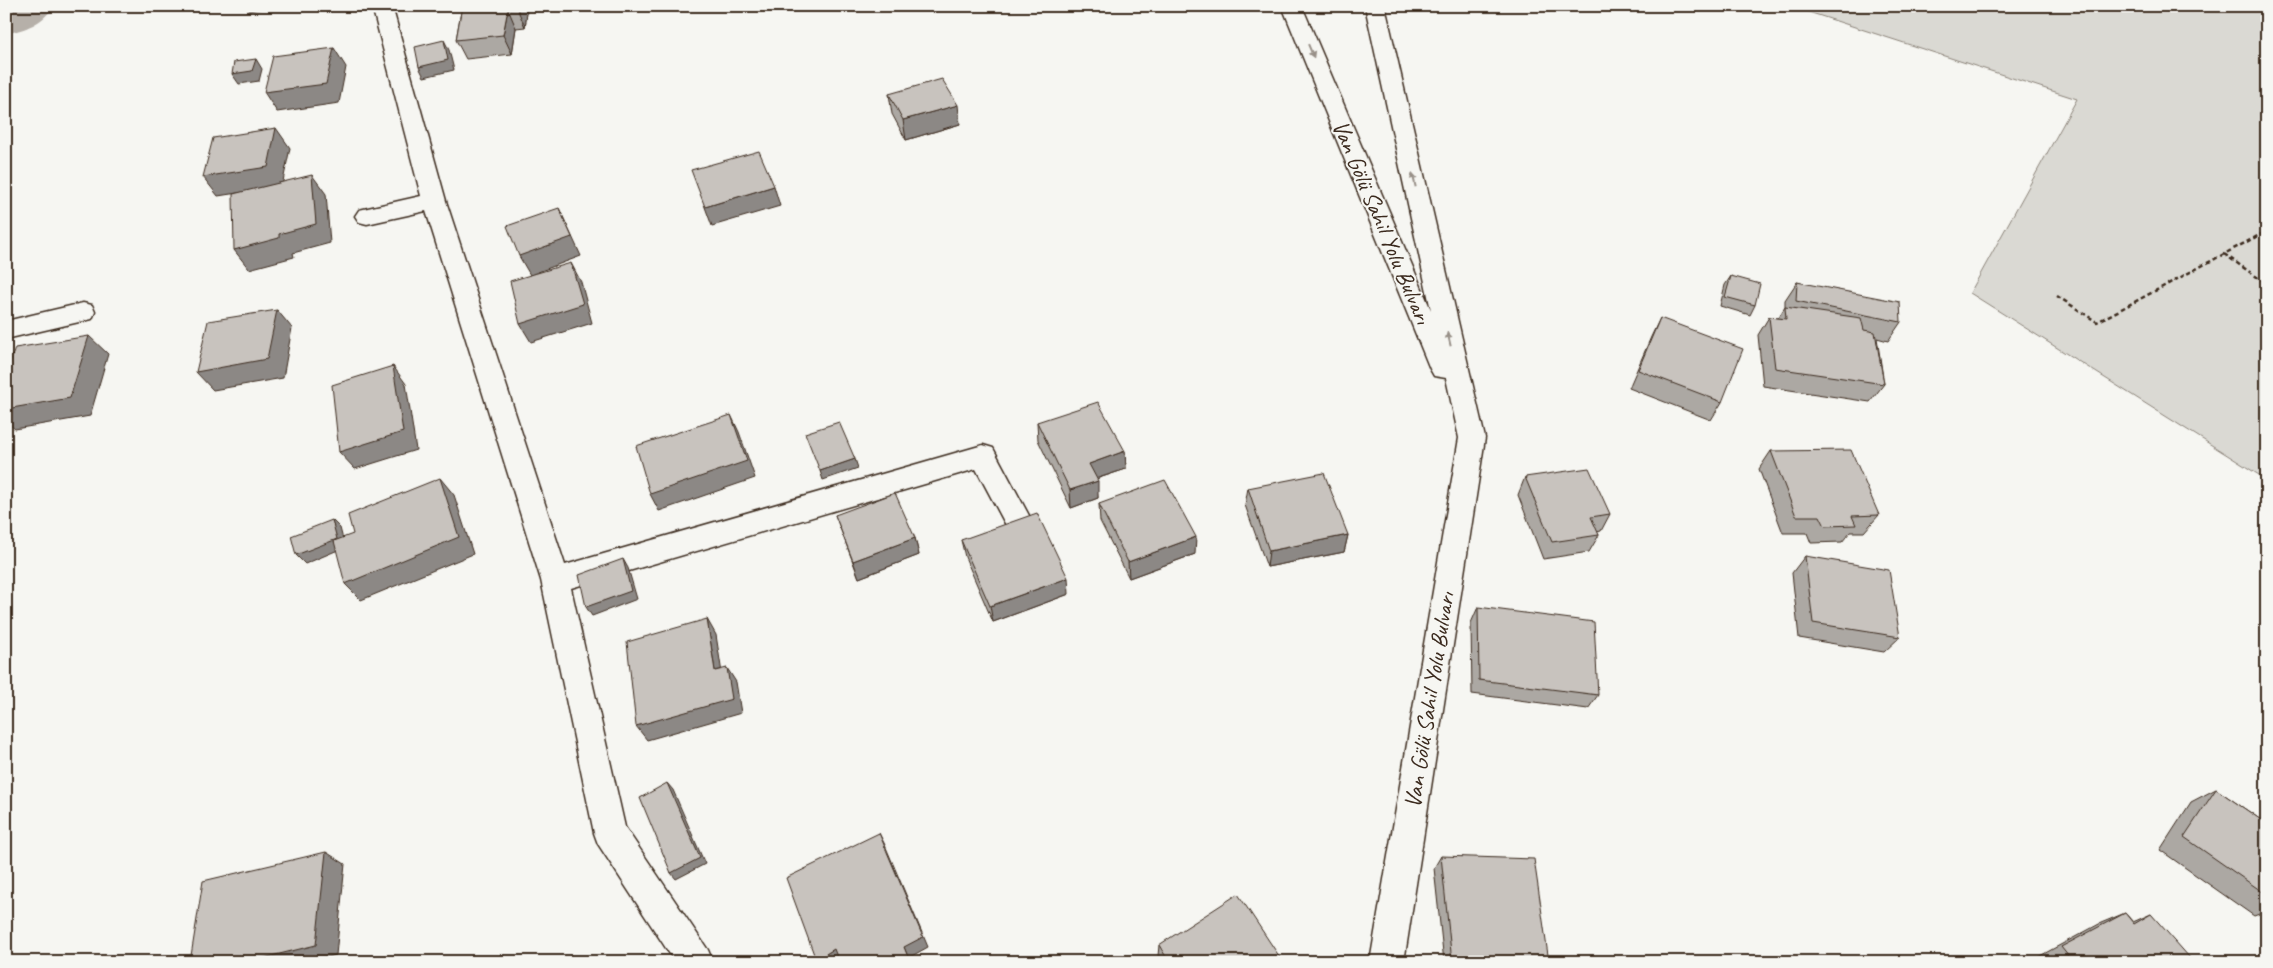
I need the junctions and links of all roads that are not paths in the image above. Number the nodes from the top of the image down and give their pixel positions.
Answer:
1 (382, 6) edge
2 (1292, 6) edge
3 (1375, 6) edge
4 (434, 201) junction
5 (367, 216) dead end
6 (83, 312) dead end
7 (6, 330) edge
8 (1472, 438) junction
9 (1018, 523) edge
10 (555, 580) junction
11 (696, 962) edge
12 (1387, 962) edge

1 - 4 street
2 -> 8 street, Van Gölü Sahil Yolu Bulvarı
8 -> 3 street, Van Gölü Sahil Yolu Bulvarı
4 - 5 street
4 - 10 street
6 - 7 street
8 - 12 street, Van Gölü Sahil Yolu Bulvarı
9 - 10 street
10 - 11 street

